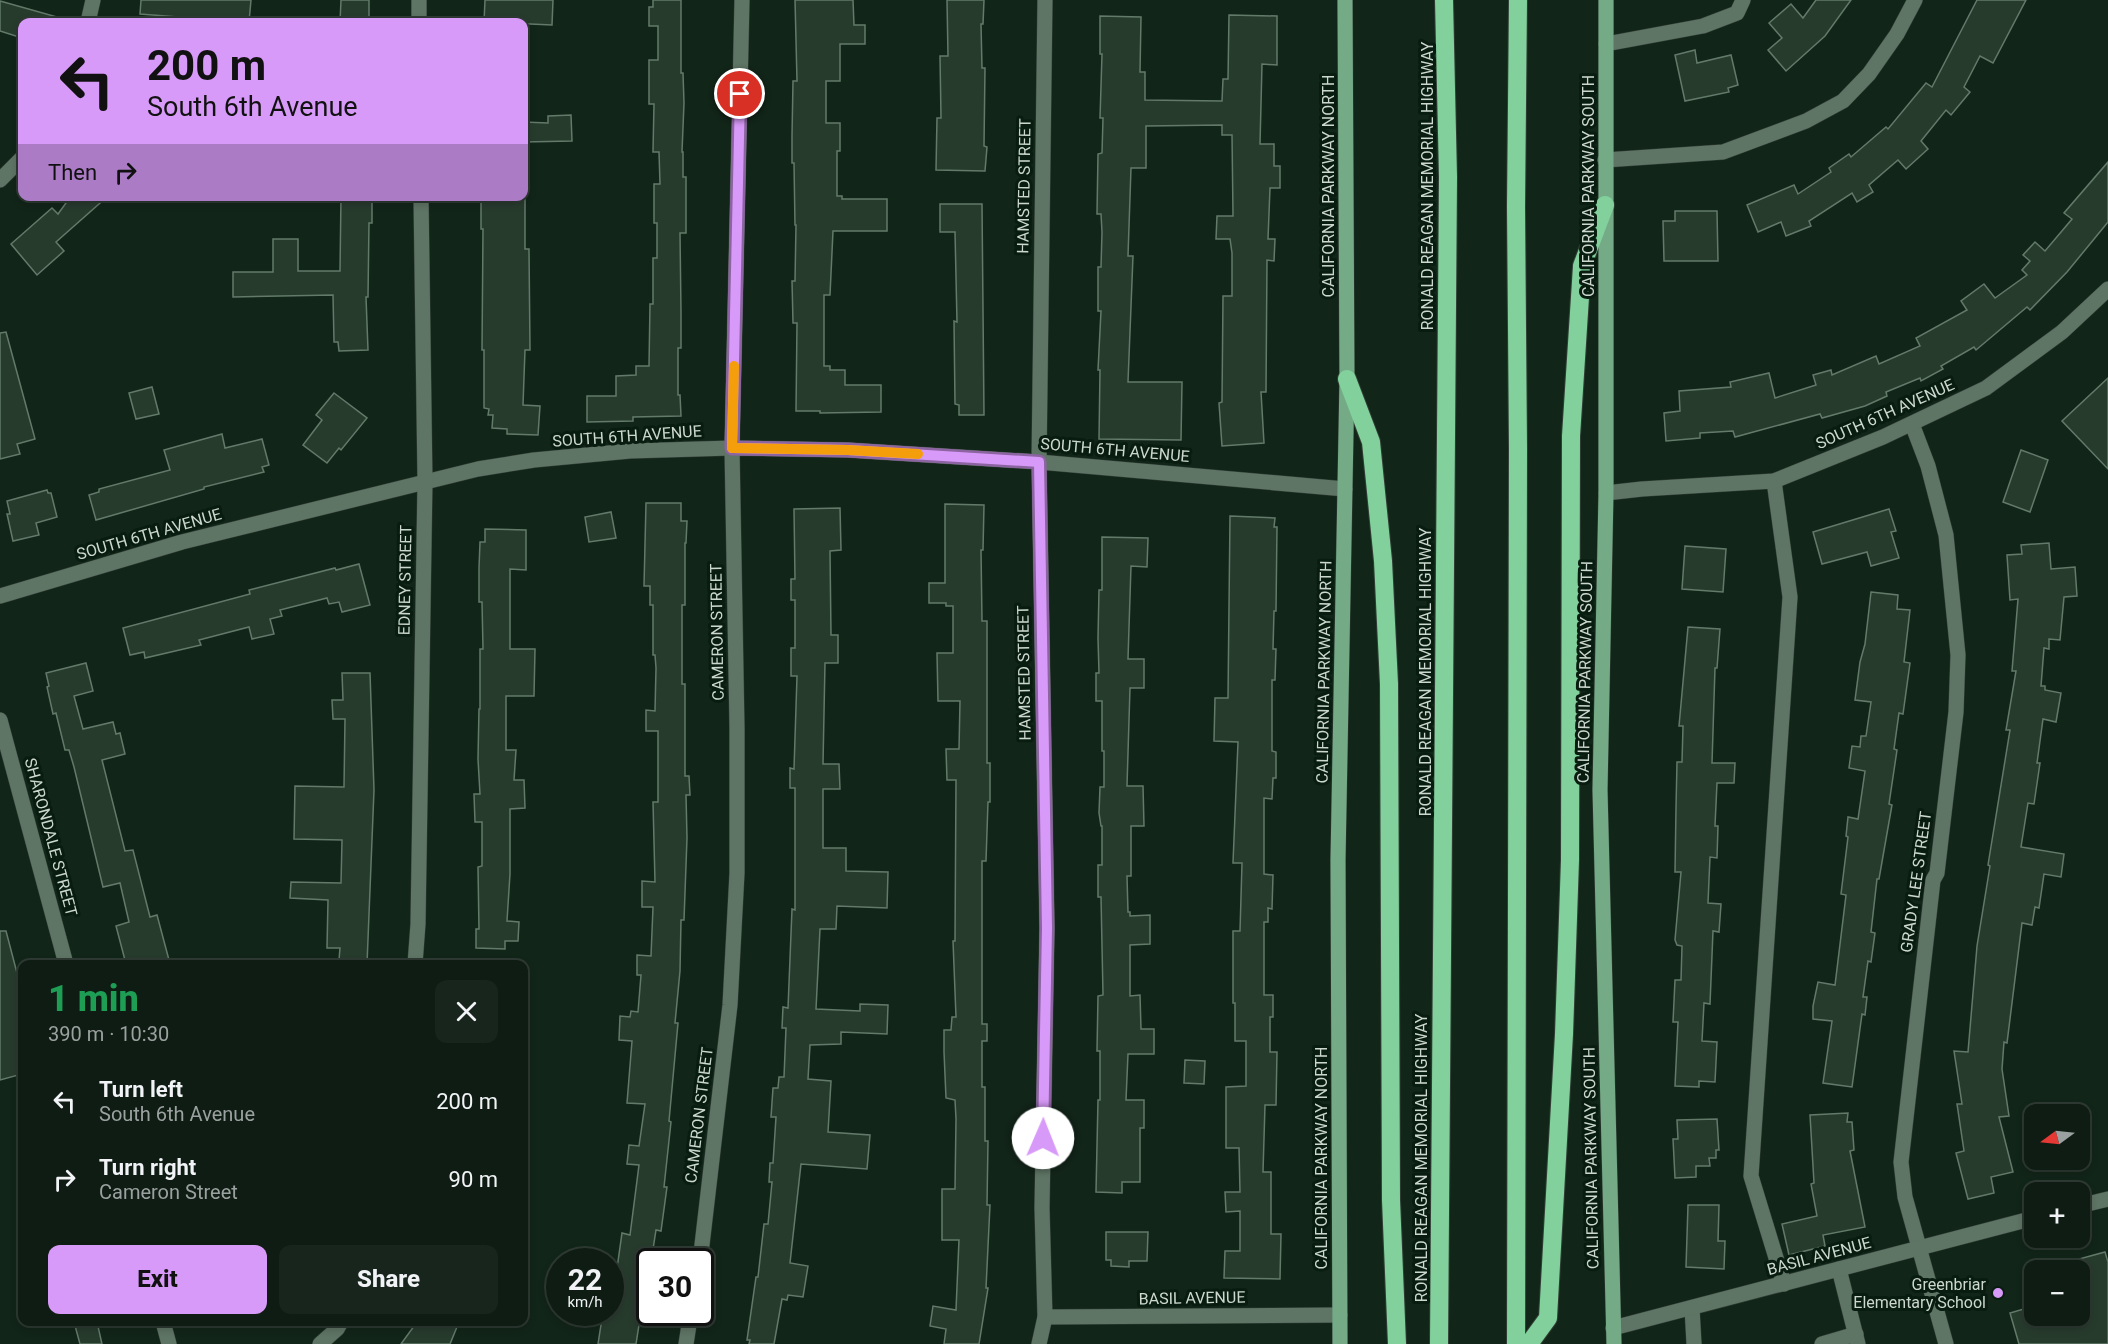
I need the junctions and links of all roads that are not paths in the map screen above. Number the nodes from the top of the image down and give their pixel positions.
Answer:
1 (93, 0) edge
2 (418, 0) edge
3 (742, 0) edge
4 (1045, 0) edge
5 (1345, 0) edge
6 (1444, 0) edge
7 (1518, 0) edge
8 (1606, 0) edge
9 (1743, 0) edge
10 (1915, 0) edge
11 (89, 18) edge
12 (419, 18) edge
13 (1606, 44) junction
14 (1605, 160) junction
15 (18, 162) edge
16 (0, 180) edge
17 (421, 201) edge
18 (1605, 206) junction
19 (2108, 289) edge
20 (1347, 379) junction
21 (1912, 424) junction
22 (732, 448) junction
23 (1039, 462) junction
24 (425, 481) junction
25 (1774, 481) junction
26 (1345, 489) junction
27 (1606, 494) junction
28 (0, 596) edge
29 (0, 720) edge
30 (65, 960) edge
31 (415, 960) edge
32 (2108, 1198) edge
33 (2090, 1203) edge
34 (2024, 1221) edge
35 (702, 1248) edge
36 (1920, 1248) junction
37 (1839, 1269) junction
38 (1784, 1284) junction
39 (1692, 1308) junction
40 (1340, 1315) junction
41 (1045, 1317) junction
42 (164, 1326) edge
43 (339, 1326) edge
44 (689, 1326) edge
45 (1614, 1336) edge
46 (1857, 1339) edge
47 (170, 1344) edge
48 (320, 1344) edge
49 (686, 1344) edge
50 (1039, 1344) edge
51 (1340, 1344) edge
52 (1397, 1344) edge
53 (1439, 1344) edge
54 (1516, 1344) edge
55 (1529, 1344) edge
56 (1694, 1344) edge
57 (1822, 1344) edge
58 (1946, 1344) edge

1 - 11 street
2 - 12 street
3 - 22 street, CAMERON STREET
4 - 23 street, HAMSTED STREET
5 - 20 main road, CALIFORNIA PARKWAY NORTH
6 - 53 highway, RONALD REAGAN MEMORIAL HIGHWAY
7 - 54 highway
8 - 13 main road, CALIFORNIA PARKWAY SOUTH
9 - 13 street
10 - 14 street
13 - 14 main road, CALIFORNIA PARKWAY SOUTH
14 - 18 main road, CALIFORNIA PARKWAY SOUTH
15 - 16 street
17 - 24 street, EDNEY STREET
18 - 27 main road, CALIFORNIA PARKWAY SOUTH
18 - 55 highway
19 - 21 street, SOUTH 6TH AVENUE
20 - 26 main road, CALIFORNIA PARKWAY NORTH
20 - 52 highway
21 - 25 street, SOUTH 6TH AVENUE
21 - 36 street, GRADY LEE STREET
22 - 23 street, SOUTH 6TH AVENUE
22 - 24 street, SOUTH 6TH AVENUE
22 - 35 street, CAMERON STREET
23 - 26 street, SOUTH 6TH AVENUE
23 - 41 street, HAMSTED STREET
24 - 28 street, SOUTH 6TH AVENUE
24 - 31 street, EDNEY STREET
25 - 27 street, SOUTH 6TH AVENUE
25 - 38 street
26 - 40 main road, CALIFORNIA PARKWAY NORTH
27 - 45 main road, CALIFORNIA PARKWAY SOUTH
29 - 30 street, SHARONDALE STREET
32 - 33 street
34 - 36 street, BASIL AVENUE
36 - 37 street, BASIL AVENUE
36 - 58 street, GRADY LEE STREET
37 - 38 street, BASIL AVENUE
37 - 46 street
38 - 39 street, BASIL AVENUE
39 - 45 street, BASIL AVENUE
39 - 56 street
40 - 41 street, BASIL AVENUE
40 - 51 main road, CALIFORNIA PARKWAY NORTH
41 - 50 street, HAMSTED STREET
42 - 47 street
43 - 48 street
44 - 49 street
46 - 57 street

